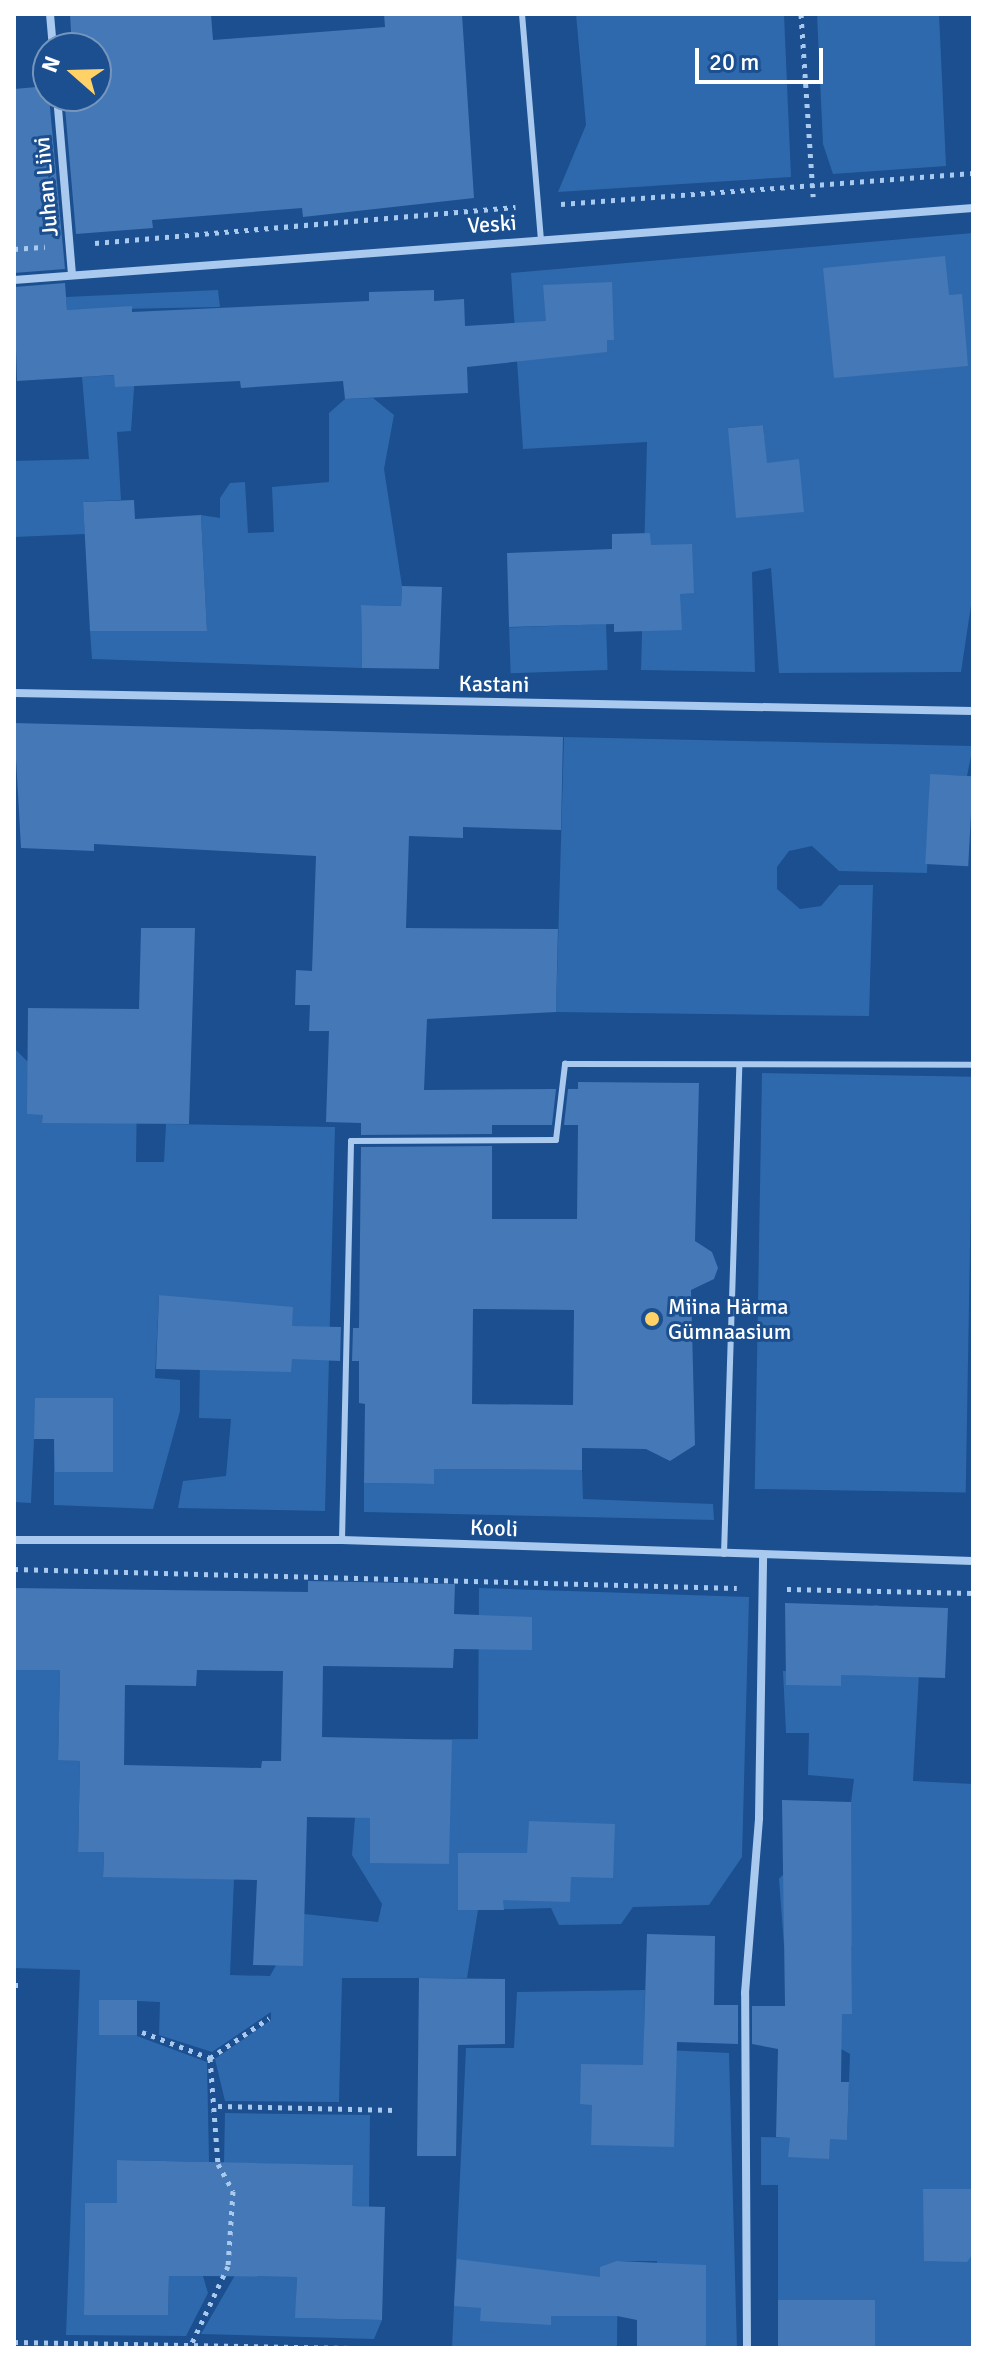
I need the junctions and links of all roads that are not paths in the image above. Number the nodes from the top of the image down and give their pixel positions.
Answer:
1 (522, 14) edge
2 (58, 112) edge
3 (973, 208) edge
4 (541, 238) junction
5 (72, 274) junction
6 (14, 280) edge
7 (14, 693) edge
8 (973, 711) edge
9 (739, 1065) junction
10 (973, 1065) edge
11 (14, 1540) edge
12 (342, 1540) junction
13 (724, 1554) junction
14 (763, 1555) junction
15 (973, 1561) edge
16 (747, 2348) edge

1 - 4 lane
2 - 5 street, Juhan Liivi
3 - 4 street, Veski
4 - 5 street, Veski
5 - 6 street, Veski
7 - 8 street, Kastani
9 - 10 lane
9 - 12 lane
9 - 13 lane
11 - 12 street, Kooli
12 - 13 street, Kooli
13 - 14 street, Kooli
14 - 15 street, Kooli
14 - 16 street

